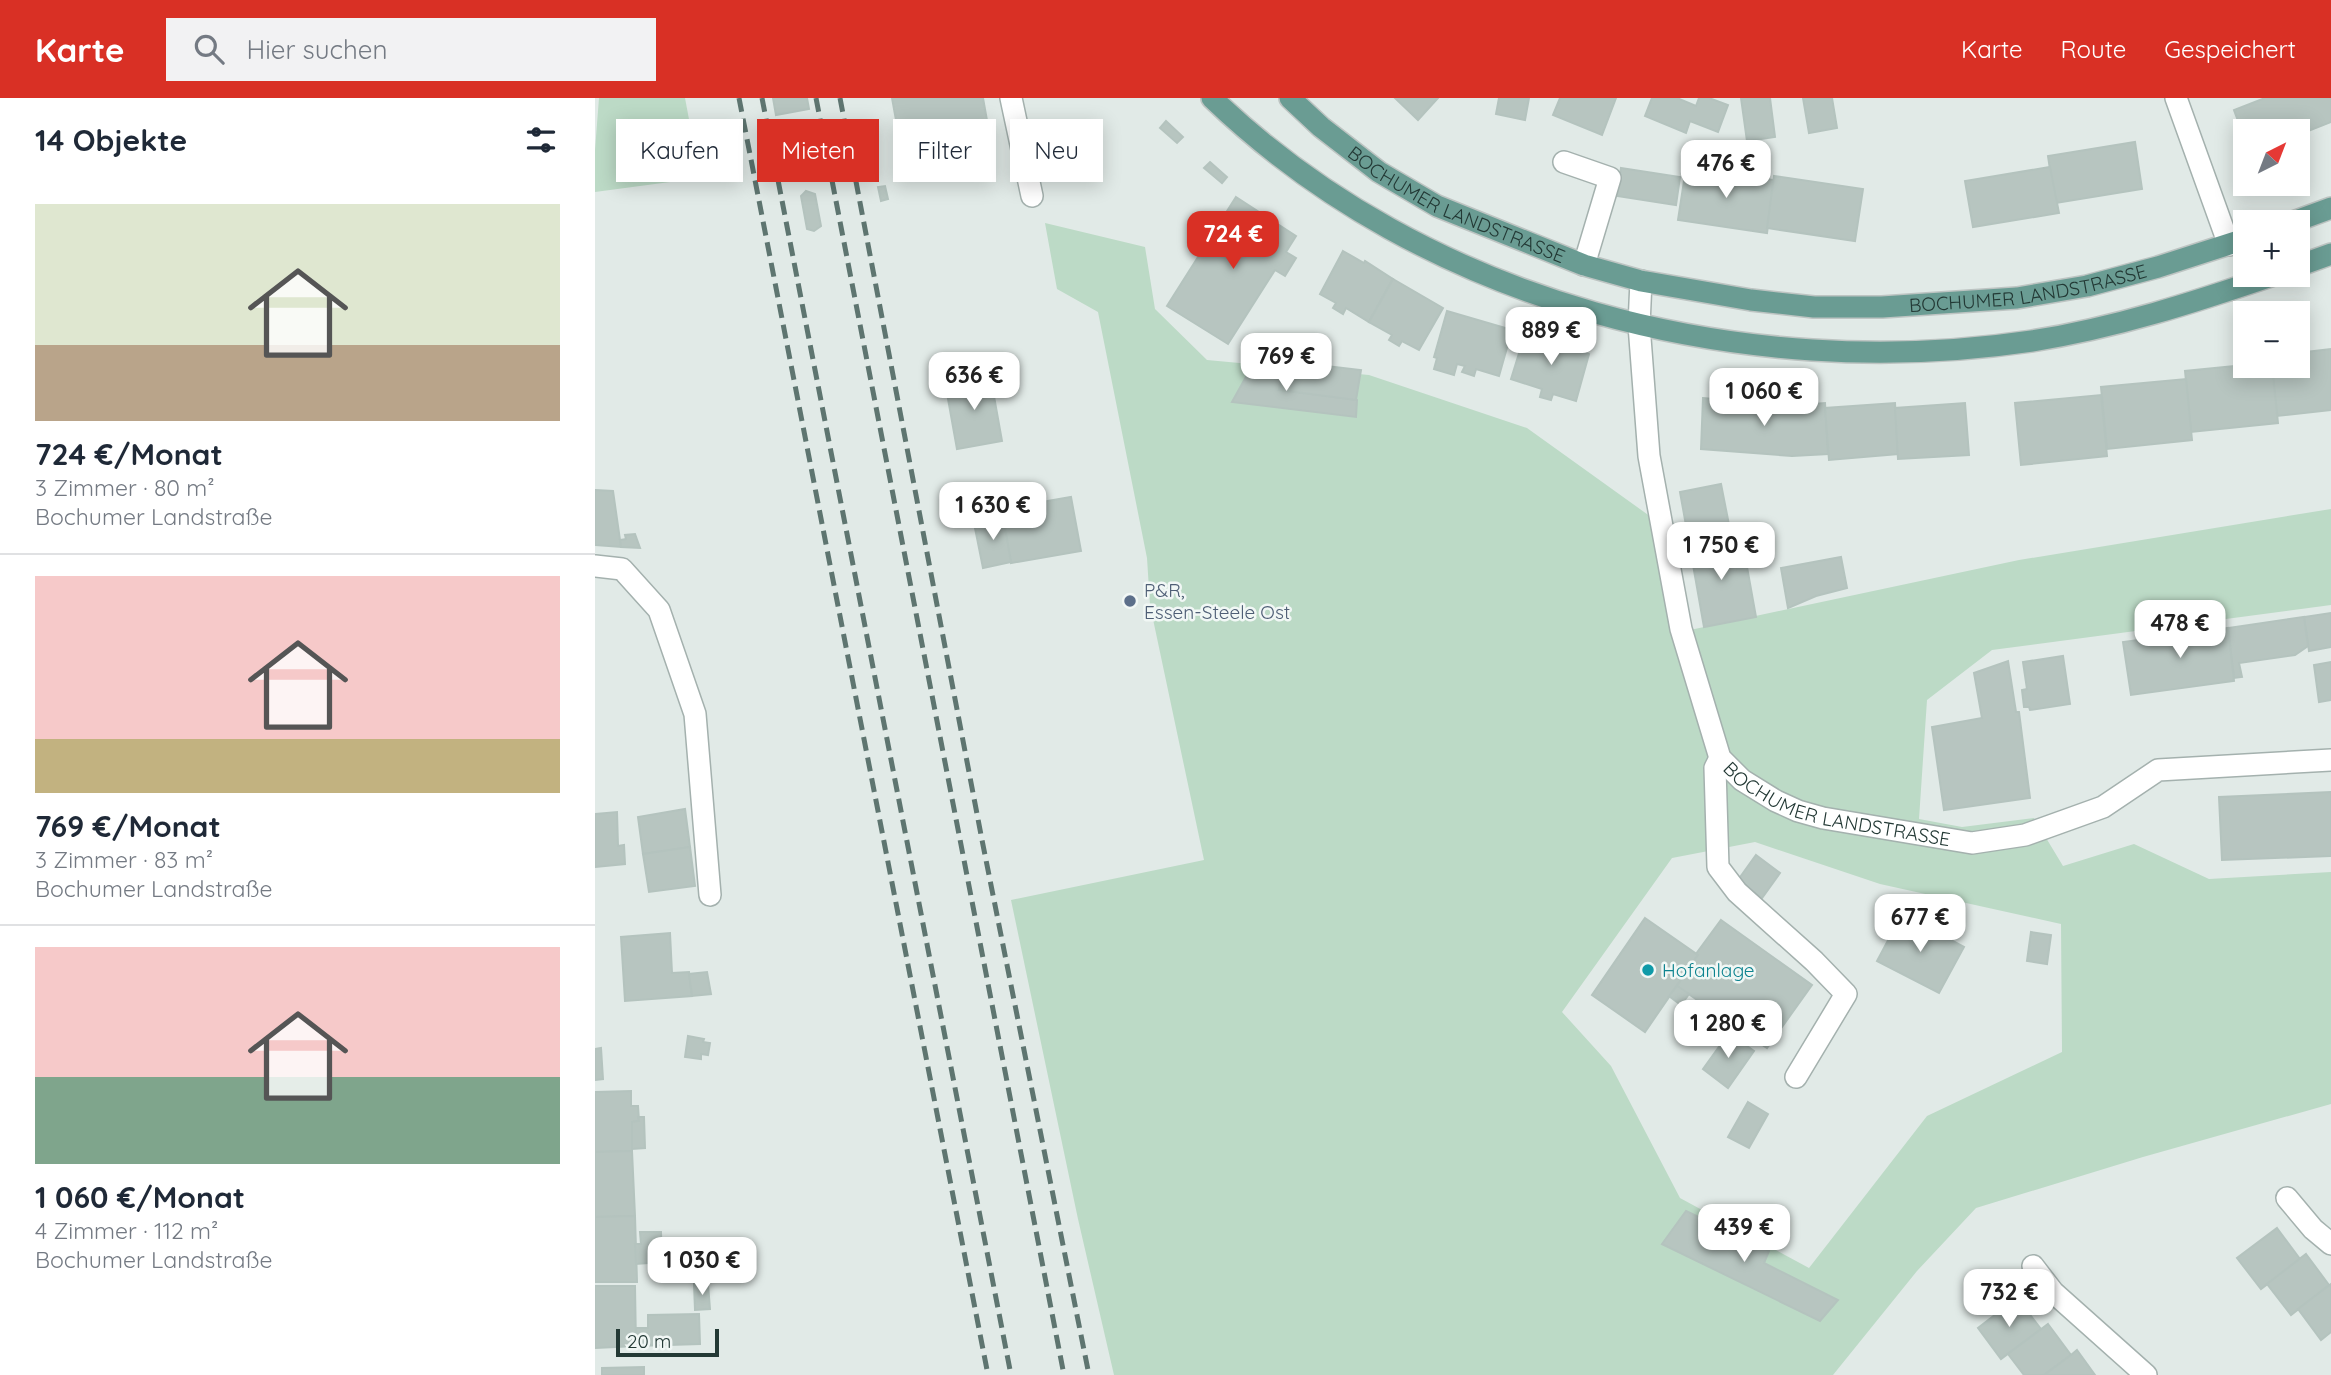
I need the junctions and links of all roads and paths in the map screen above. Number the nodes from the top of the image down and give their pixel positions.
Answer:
1 (1011, 98) edge
2 (1212, 98) edge
3 (1290, 98) edge
4 (2176, 98) edge
5 (1564, 162) dead end
6 (1032, 196) dead end
7 (2331, 208) edge
8 (2310, 216) edge
9 (2233, 233) edge
10 (2233, 243) edge
11 (2331, 254) edge
12 (2310, 262) edge
13 (1584, 265) junction
14 (1641, 281) junction
15 (2237, 287) edge
16 (1639, 325) junction
17 (595, 566) edge
18 (1720, 758) junction
19 (2331, 760) edge
20 (710, 895) dead end
21 (1796, 1077) dead end
22 (2287, 1198) dead end
23 (2331, 1244) edge
24 (2033, 1266) dead end
25 (2145, 1375) edge

1 - 6 street
2 - 16 main road
3 - 13 main road, BOCHUMER LANDSTRASSE
4 - 9 street
5 - 13 street
7 - 8 main road
10 - 14 main road, BOCHUMER LANDSTRASSE
11 - 12 main road
13 - 14 main road, BOCHUMER LANDSTRASSE
14 - 16 street, BOCHUMER LANDSTRASSE
15 - 16 main road
16 - 18 street, BOCHUMER LANDSTRASSE
17 - 20 street
18 - 19 street, BOCHUMER LANDSTRASSE
18 - 21 street
22 - 23 street
24 - 25 street

